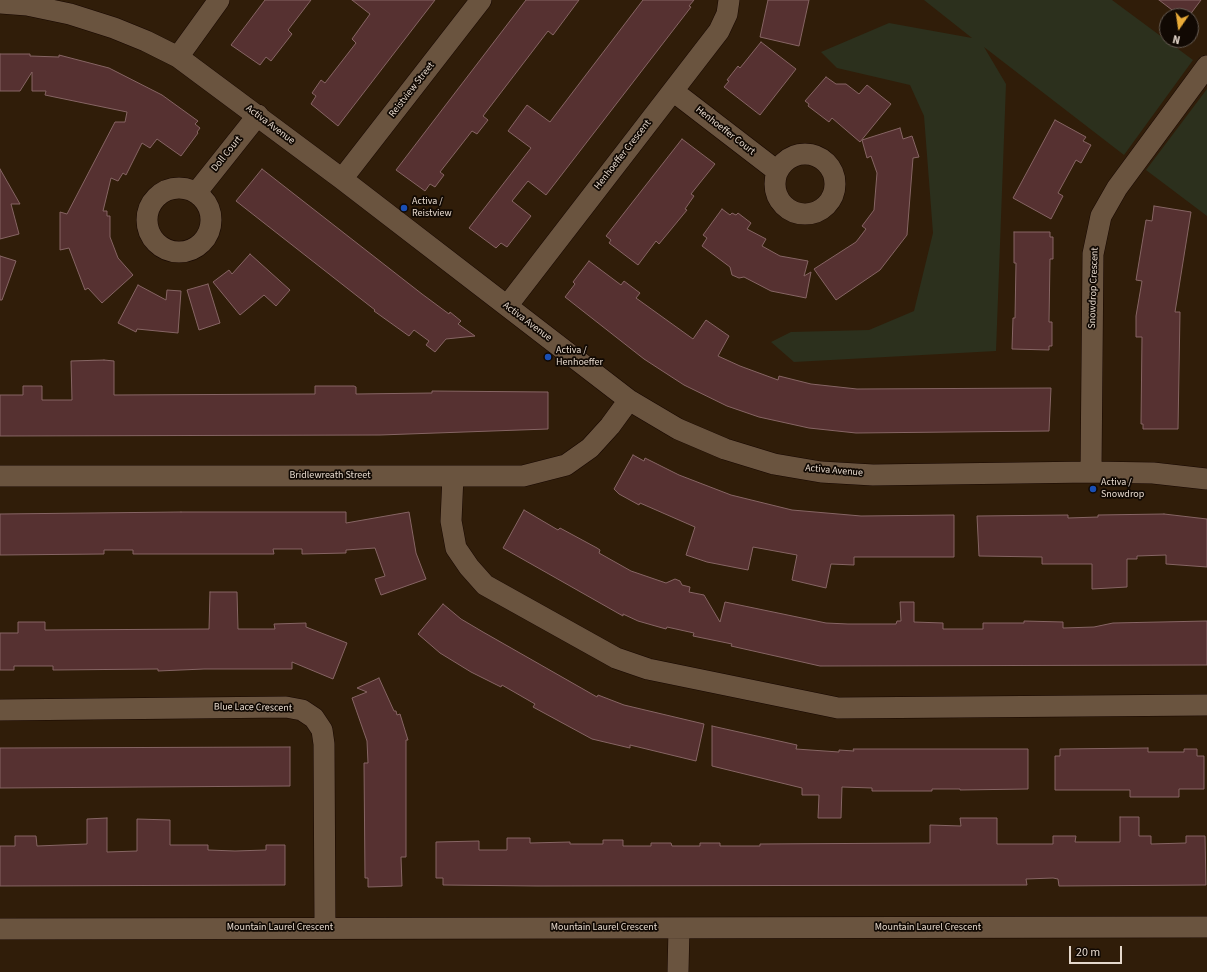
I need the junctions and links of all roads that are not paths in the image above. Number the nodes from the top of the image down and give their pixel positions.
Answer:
1 (219, 0) edge
2 (481, 0) edge
3 (729, 0) edge
4 (0, 3) edge
5 (178, 57) junction
6 (1207, 66) edge
7 (673, 91) junction
8 (258, 115) junction
9 (777, 171) dead end
10 (342, 179) junction
11 (196, 193) dead end
12 (507, 306) junction
13 (629, 400) junction
14 (1091, 472) junction
15 (0, 476) edge
16 (453, 476) junction
17 (1207, 479) edge
18 (1207, 705) edge
19 (0, 710) edge
20 (1207, 927) edge
21 (325, 928) junction
22 (679, 928) junction
23 (0, 929) edge
24 (678, 972) edge

1 - 5 street
2 - 10 street, Reistview Street
3 - 7 street, Henhoeffer Crescent
4 - 5 street, Activa Avenue
5 - 8 street, Activa Avenue
6 - 14 street, Snowdrop Crescent
7 - 9 street, Henhoeffer Court
7 - 12 street, Henhoeffer Crescent
8 - 10 street, Activa Avenue
8 - 11 street, Doll Court
10 - 12 street, Activa Avenue
12 - 13 street, Activa Avenue
13 - 14 street, Activa Avenue
13 - 16 street, Bridlewreath Street
14 - 17 street, Activa Avenue
15 - 16 street, Bridlewreath Street
16 - 18 street
19 - 21 street, Blue Lace Crescent
20 - 22 street, Mountain Laurel Crescent
21 - 22 street, Mountain Laurel Crescent
21 - 23 street, Mountain Laurel Crescent
22 - 24 street

